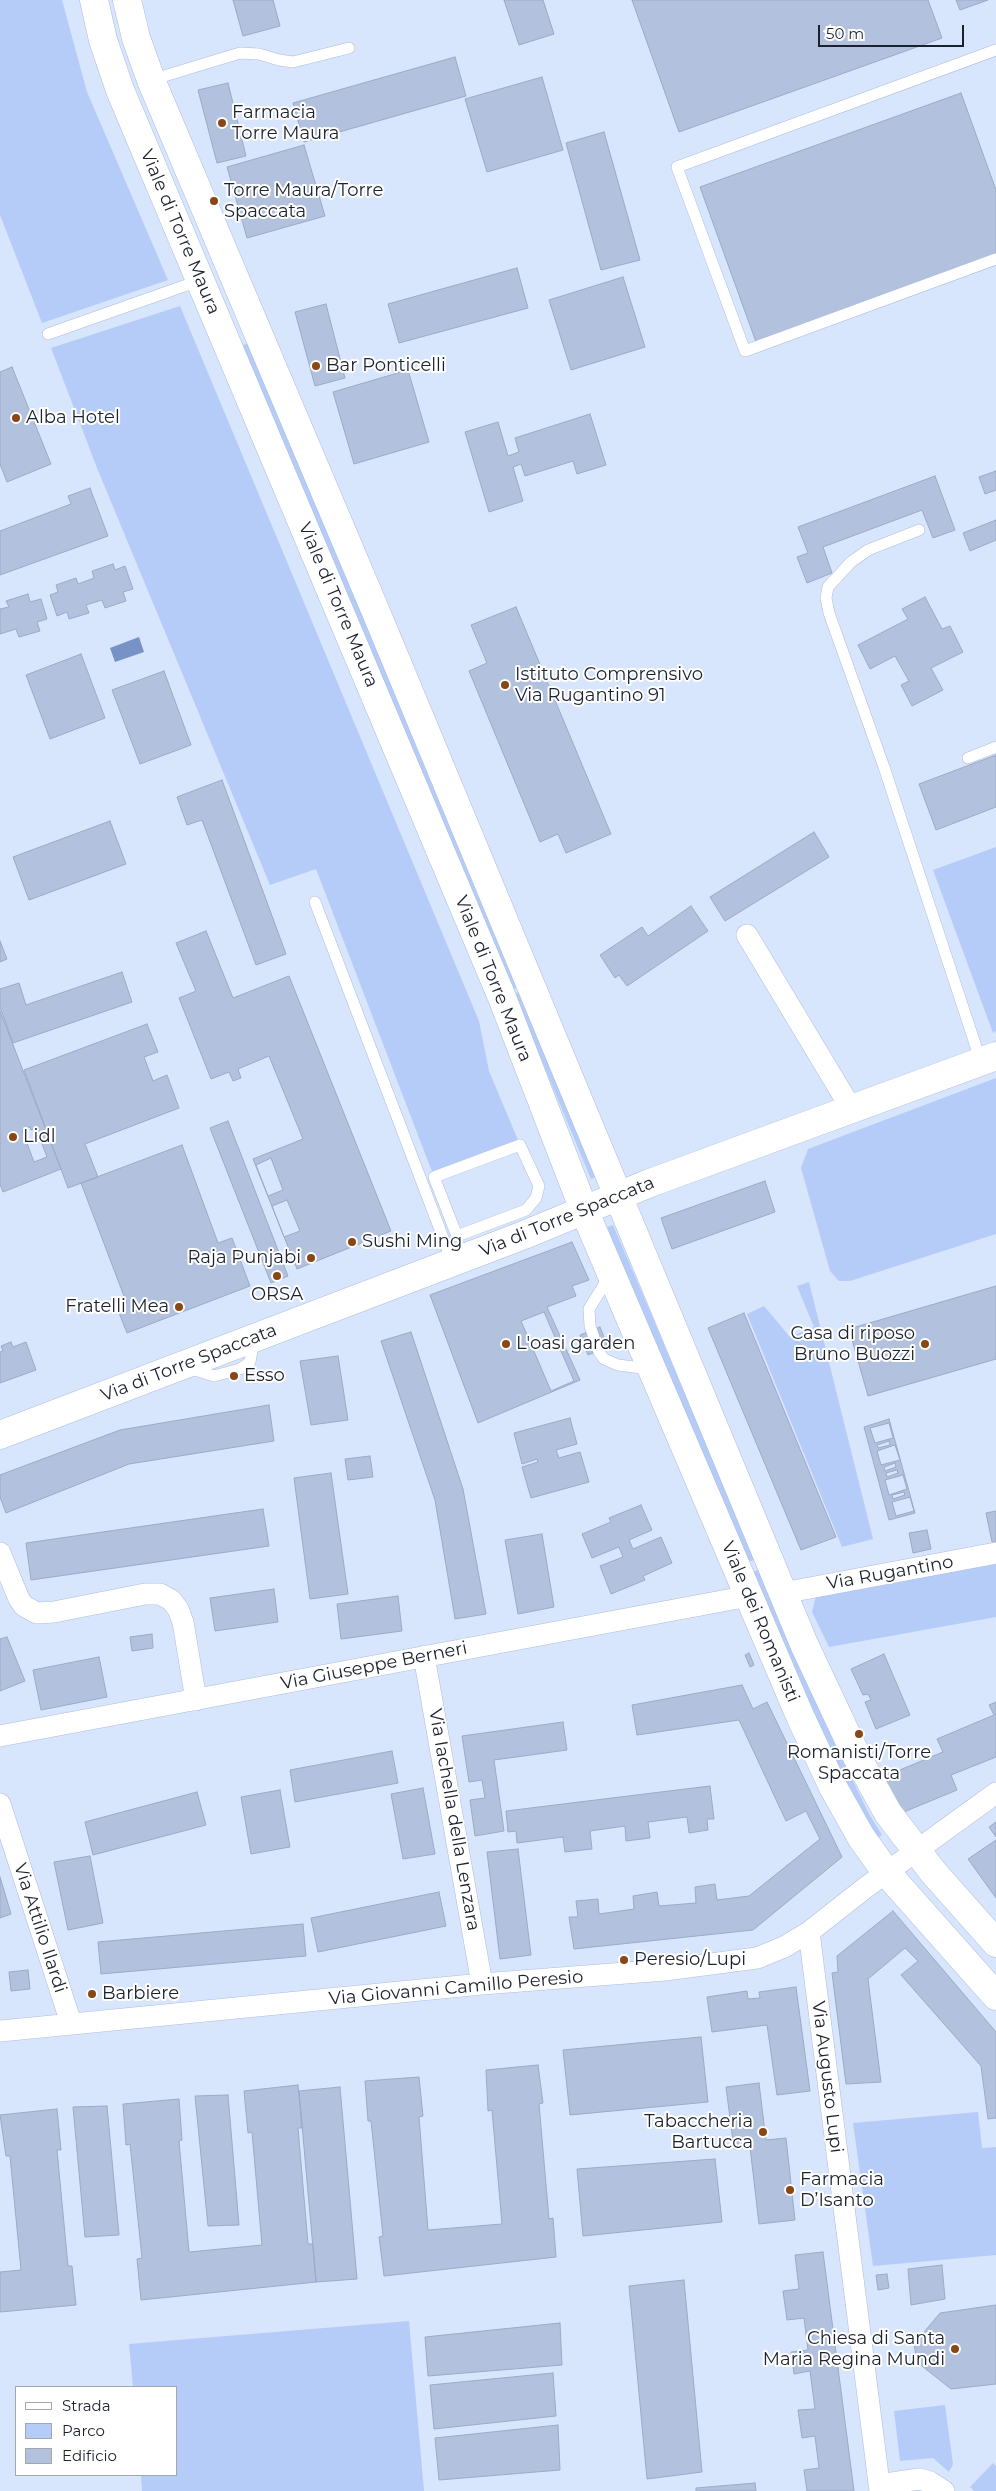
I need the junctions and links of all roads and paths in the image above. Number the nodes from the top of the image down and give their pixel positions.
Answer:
1 (94, 0) edge
2 (127, 0) edge
3 (349, 48) dead end
4 (996, 50) edge
5 (152, 80) junction
6 (996, 259) edge
7 (200, 280) junction
8 (48, 334) dead end
9 (919, 530) dead end
10 (996, 748) edge
11 (968, 758) dead end
12 (315, 902) dead end
13 (747, 935) dead end
14 (989, 1059) edge
15 (852, 1110) junction
16 (434, 1177) joint
17 (618, 1196) junction
18 (584, 1210) junction
19 (452, 1261) junction
20 (611, 1274) junction
21 (652, 1369) junction
22 (0, 1435) edge
23 (0, 1553) edge
24 (996, 1553) edge
25 (783, 1592) junction
26 (749, 1596) junction
27 (424, 1656) junction
28 (196, 1700) junction
29 (0, 1736) edge
30 (996, 1793) edge
31 (0, 1804) edge
32 (916, 1851) junction
33 (886, 1872) junction
34 (809, 1932) junction
35 (996, 1943) edge
36 (482, 1984) junction
37 (996, 1996) edge
38 (71, 2023) junction
39 (0, 2031) edge
40 (880, 2488) edge
41 (944, 2491) edge

1 - 7 street, Viale di Torre Maura
2 - 5 street, Viale di Torre Maura
3 - 5 lane
4 - 6 lane
5 - 17 street, Viale di Torre Maura
7 - 8 lane
7 - 18 street, Viale di Torre Maura
9 - 14 lane
10 - 11 lane
12 - 19 lane
13 - 15 street
14 - 15 street, Via di Torre Spaccata
15 - 17 street, Via di Torre Spaccata
16 - 16 lane
17 - 18 street, Via di Torre Spaccata
17 - 25 street, Viale dei Romanisti
18 - 19 street, Via di Torre Spaccata
18 - 20 street, Viale dei Romanisti
19 - 22 street, Via di Torre Spaccata
20 - 21 street, Viale dei Romanisti
20 - 21 lane
21 - 26 street, Viale dei Romanisti
23 - 28 street
24 - 25 street, Via Rugantino
25 - 32 street, Viale dei Romanisti
26 - 27 street, Via Giuseppe Berneri
26 - 33 street, Viale dei Romanisti
27 - 28 street, Via Giuseppe Berneri
27 - 36 street, Via Iachella della Lenzara
28 - 29 street, Via Giuseppe Berneri
30 - 32 street, Via Giovanni Camillo Peresio
31 - 38 street, Via Attilio Ilardi
32 - 33 street, Via Giovanni Camillo Peresio
32 - 35 street, Viale dei Romanisti
33 - 34 street, Via Giovanni Camillo Peresio
33 - 37 street, Viale dei Romanisti
34 - 36 street, Via Giovanni Camillo Peresio
34 - 40 street, Via Augusto Lupi
36 - 38 street, Via Giovanni Camillo Peresio
38 - 39 street, Via Giovanni Camillo Peresio
40 - 41 street

